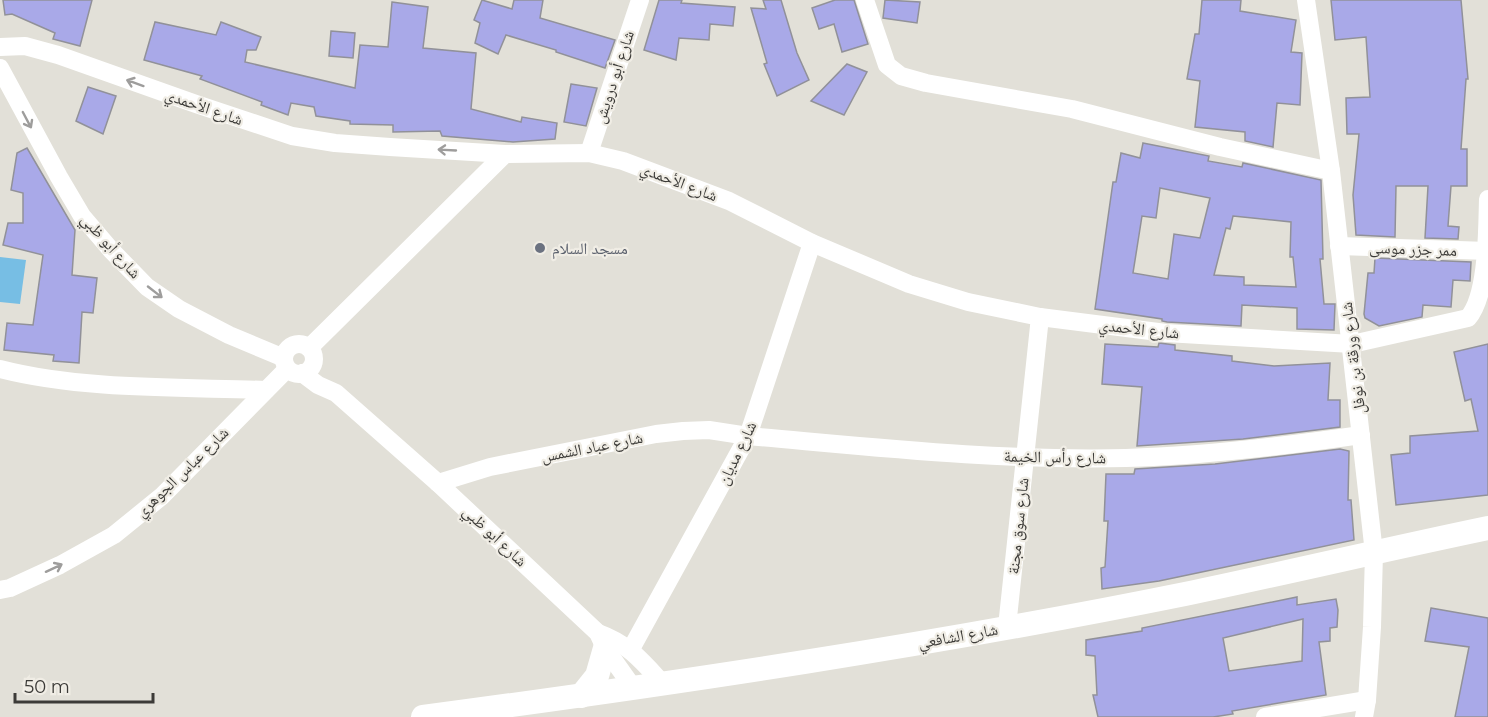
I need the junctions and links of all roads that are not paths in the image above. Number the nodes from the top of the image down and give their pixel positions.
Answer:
1 (640, 0) edge
2 (866, 0) edge
3 (1306, 0) edge
4 (0, 47) edge
5 (0, 68) edge
6 (589, 153) junction
7 (505, 154) junction
8 (1331, 171) junction
9 (1488, 199) edge
10 (812, 243) junction
11 (1339, 246) junction
12 (1487, 251) edge
13 (1040, 317) junction
14 (1352, 344) junction
15 (299, 362) junction
16 (0, 369) edge
17 (266, 390) junction
18 (1361, 435) junction
19 (748, 436) junction
20 (1025, 458) junction
21 (438, 483) junction
22 (1488, 528) edge
23 (1374, 553) junction
24 (0, 590) edge
25 (1007, 627) junction
26 (602, 640) junction
27 (630, 649) junction
28 (664, 684) junction
29 (634, 689) junction
30 (581, 696) junction
31 (1366, 709) edge
32 (423, 717) edge
33 (1265, 717) edge

1 - 6 street, شارع أبو درويش
2 - 8 street
3 - 8 street, شارع ورقة بن نوفل
7 -> 4 street, شارع الأحمدي
5 -> 15 street, شارع أبو ظبي
6 - 7 street, شارع الأحمدي
6 - 10 street, شارع الأحمدي
7 - 15 street, شارع عباس الجوهري
8 - 11 street, شارع ورقة بن نوفل
9 - 12 street
10 - 13 street, شارع الأحمدي
10 - 19 street, شارع مديان
11 - 12 street, ممر جزر موسى
11 - 14 street, شارع ورقة بن نوفل
12 - 14 street, شارع الأحمدي
13 - 14 street, شارع الأحمدي
13 - 20 street, شارع سوق مجنة
14 - 18 street, شارع ورقة بن نوفل
15 - 17 street, شارع عباس الجوهري
15 - 21 street, شارع أبو ظبي
16 - 17 street
24 -> 17 street, شارع عباس الجوهري
18 - 20 street, شارع رأس الخيمة
18 - 23 street, شارع ورقة بن نوفل
19 - 20 street, شارع رأس الخيمة
19 - 21 street, شارع عباد الشمس
19 - 27 street, شارع مديان
20 - 25 street, شارع سوق مجنة
21 - 26 street, شارع أبو ظبي
22 - 23 street, شارع الشافعي
23 - 25 street, شارع الشافعي
23 - 31 street, شارع ورقة بن نوفل
25 - 28 street, شارع الشافعي
26 - 27 street, شارع أبو ظبي
26 - 29 street, شارع أبو ظبي
26 - 30 street
27 - 28 street, شارع أبو ظبي
28 - 29 street, شارع الشافعي
29 - 30 street, شارع الشافعي
30 - 32 street, شارع الشافعي
31 - 33 street

